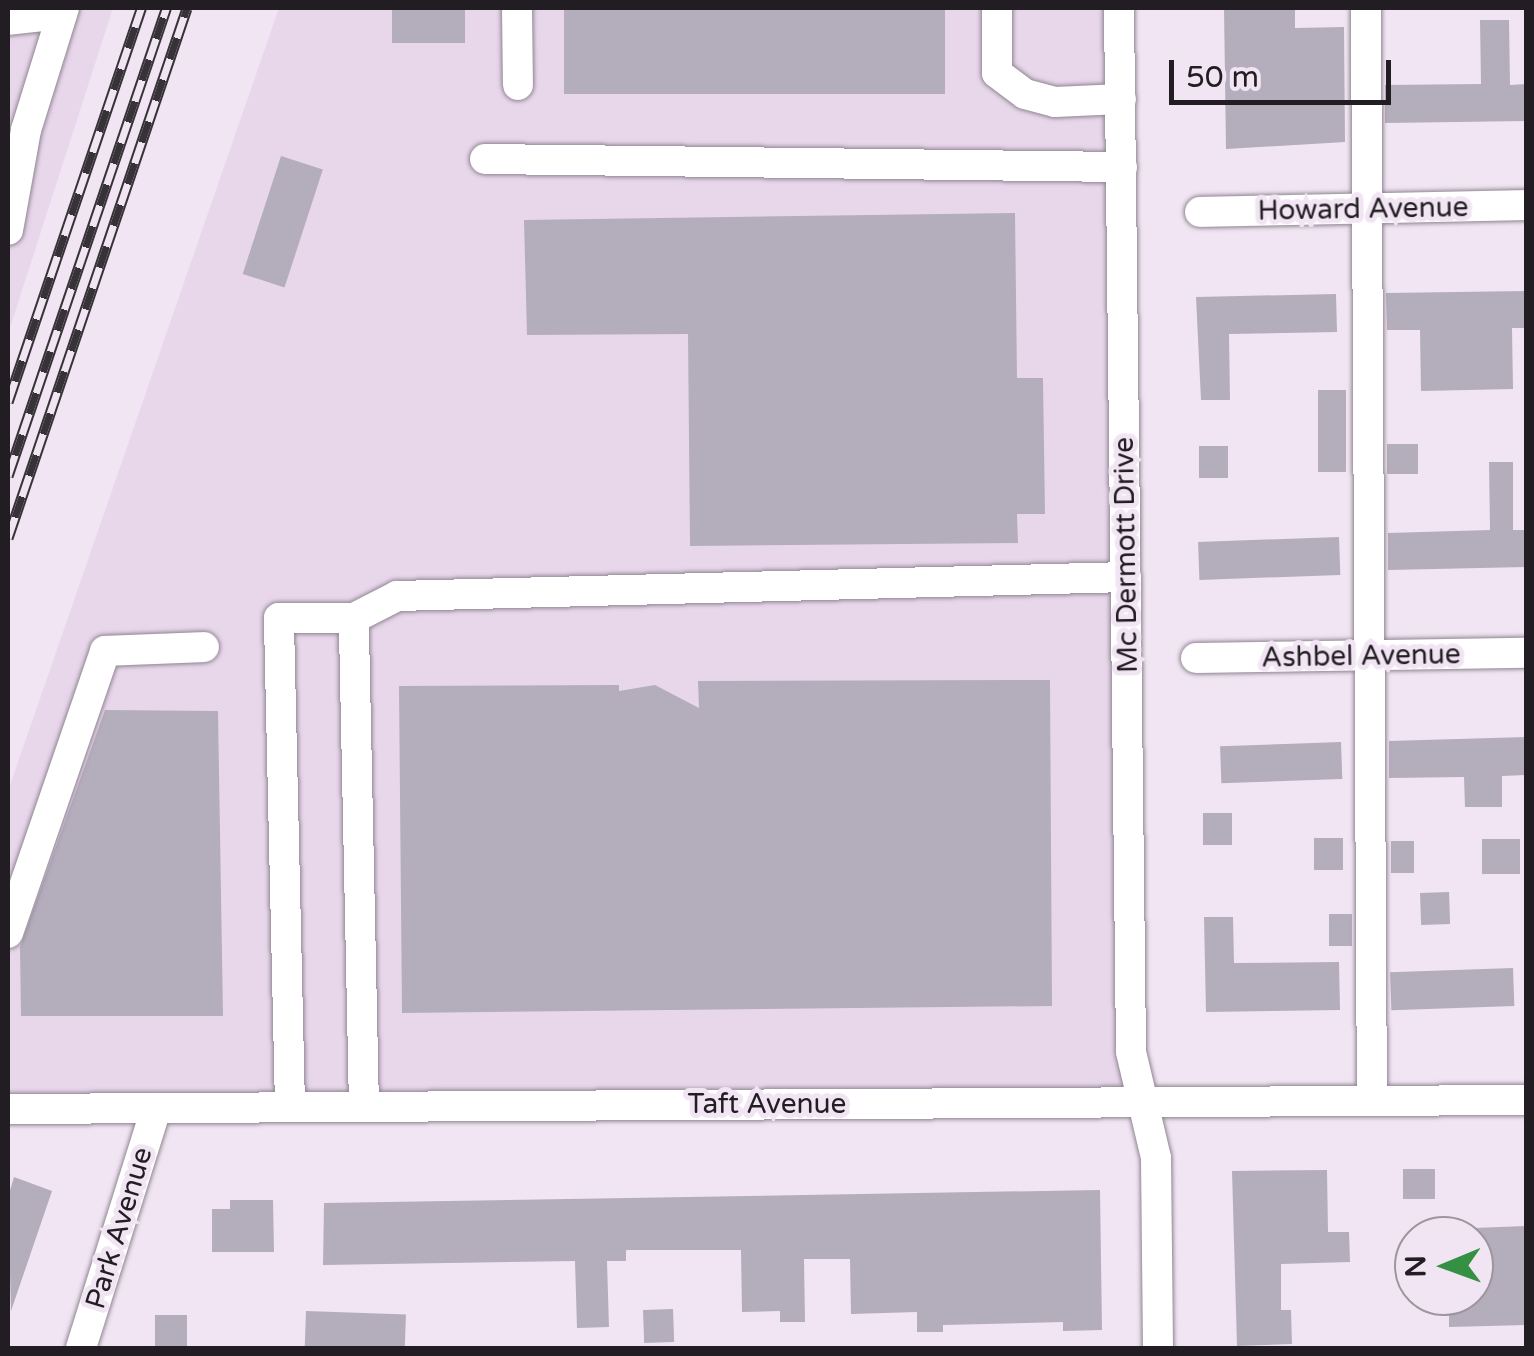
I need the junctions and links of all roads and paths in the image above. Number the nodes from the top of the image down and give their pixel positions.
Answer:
1 (517, 8) edge
2 (996, 8) edge
3 (1119, 8) edge
4 (1366, 8) edge
5 (62, 11) edge
6 (8, 20) edge
7 (518, 84) dead end
8 (1120, 99) junction
9 (17, 130) edge
10 (485, 159) dead end
11 (1122, 167) junction
12 (1526, 205) edge
13 (1368, 208) junction
14 (1200, 212) dead end
15 (8, 230) edge
16 (1126, 577) junction
17 (354, 618) junction
18 (204, 647) dead end
19 (1526, 653) edge
20 (1372, 655) junction
21 (1196, 658) dead end
22 (8, 934) edge
23 (1372, 1100) junction
24 (1526, 1100) edge
25 (1139, 1101) junction
26 (364, 1106) junction
27 (290, 1107) junction
28 (156, 1108) junction
29 (8, 1109) edge
30 (81, 1348) edge
31 (1158, 1348) edge

1 - 7 street
2 - 8 street
3 - 8 street, Mc Dermott Drive
4 - 13 street
5 - 6 street
5 - 9 street
8 - 11 street, Mc Dermott Drive
9 - 15 street
10 - 11 street
11 - 16 street, Mc Dermott Drive
12 - 13 street, Howard Avenue
13 - 14 street, Howard Avenue
13 - 20 street
16 - 17 street
16 - 25 street, Mc Dermott Drive
17 - 26 street
17 - 27 street
18 - 22 street
19 - 20 street, Ashbel Avenue
20 - 21 street, Ashbel Avenue
20 - 23 street
23 - 24 street, Taft Avenue
23 - 25 street, Taft Avenue
25 - 26 street, Taft Avenue
25 - 31 street, Mc Dermott Drive
26 - 27 street, Taft Avenue
27 - 28 street, Taft Avenue
28 - 29 street, Taft Avenue
28 - 30 street, Park Avenue

